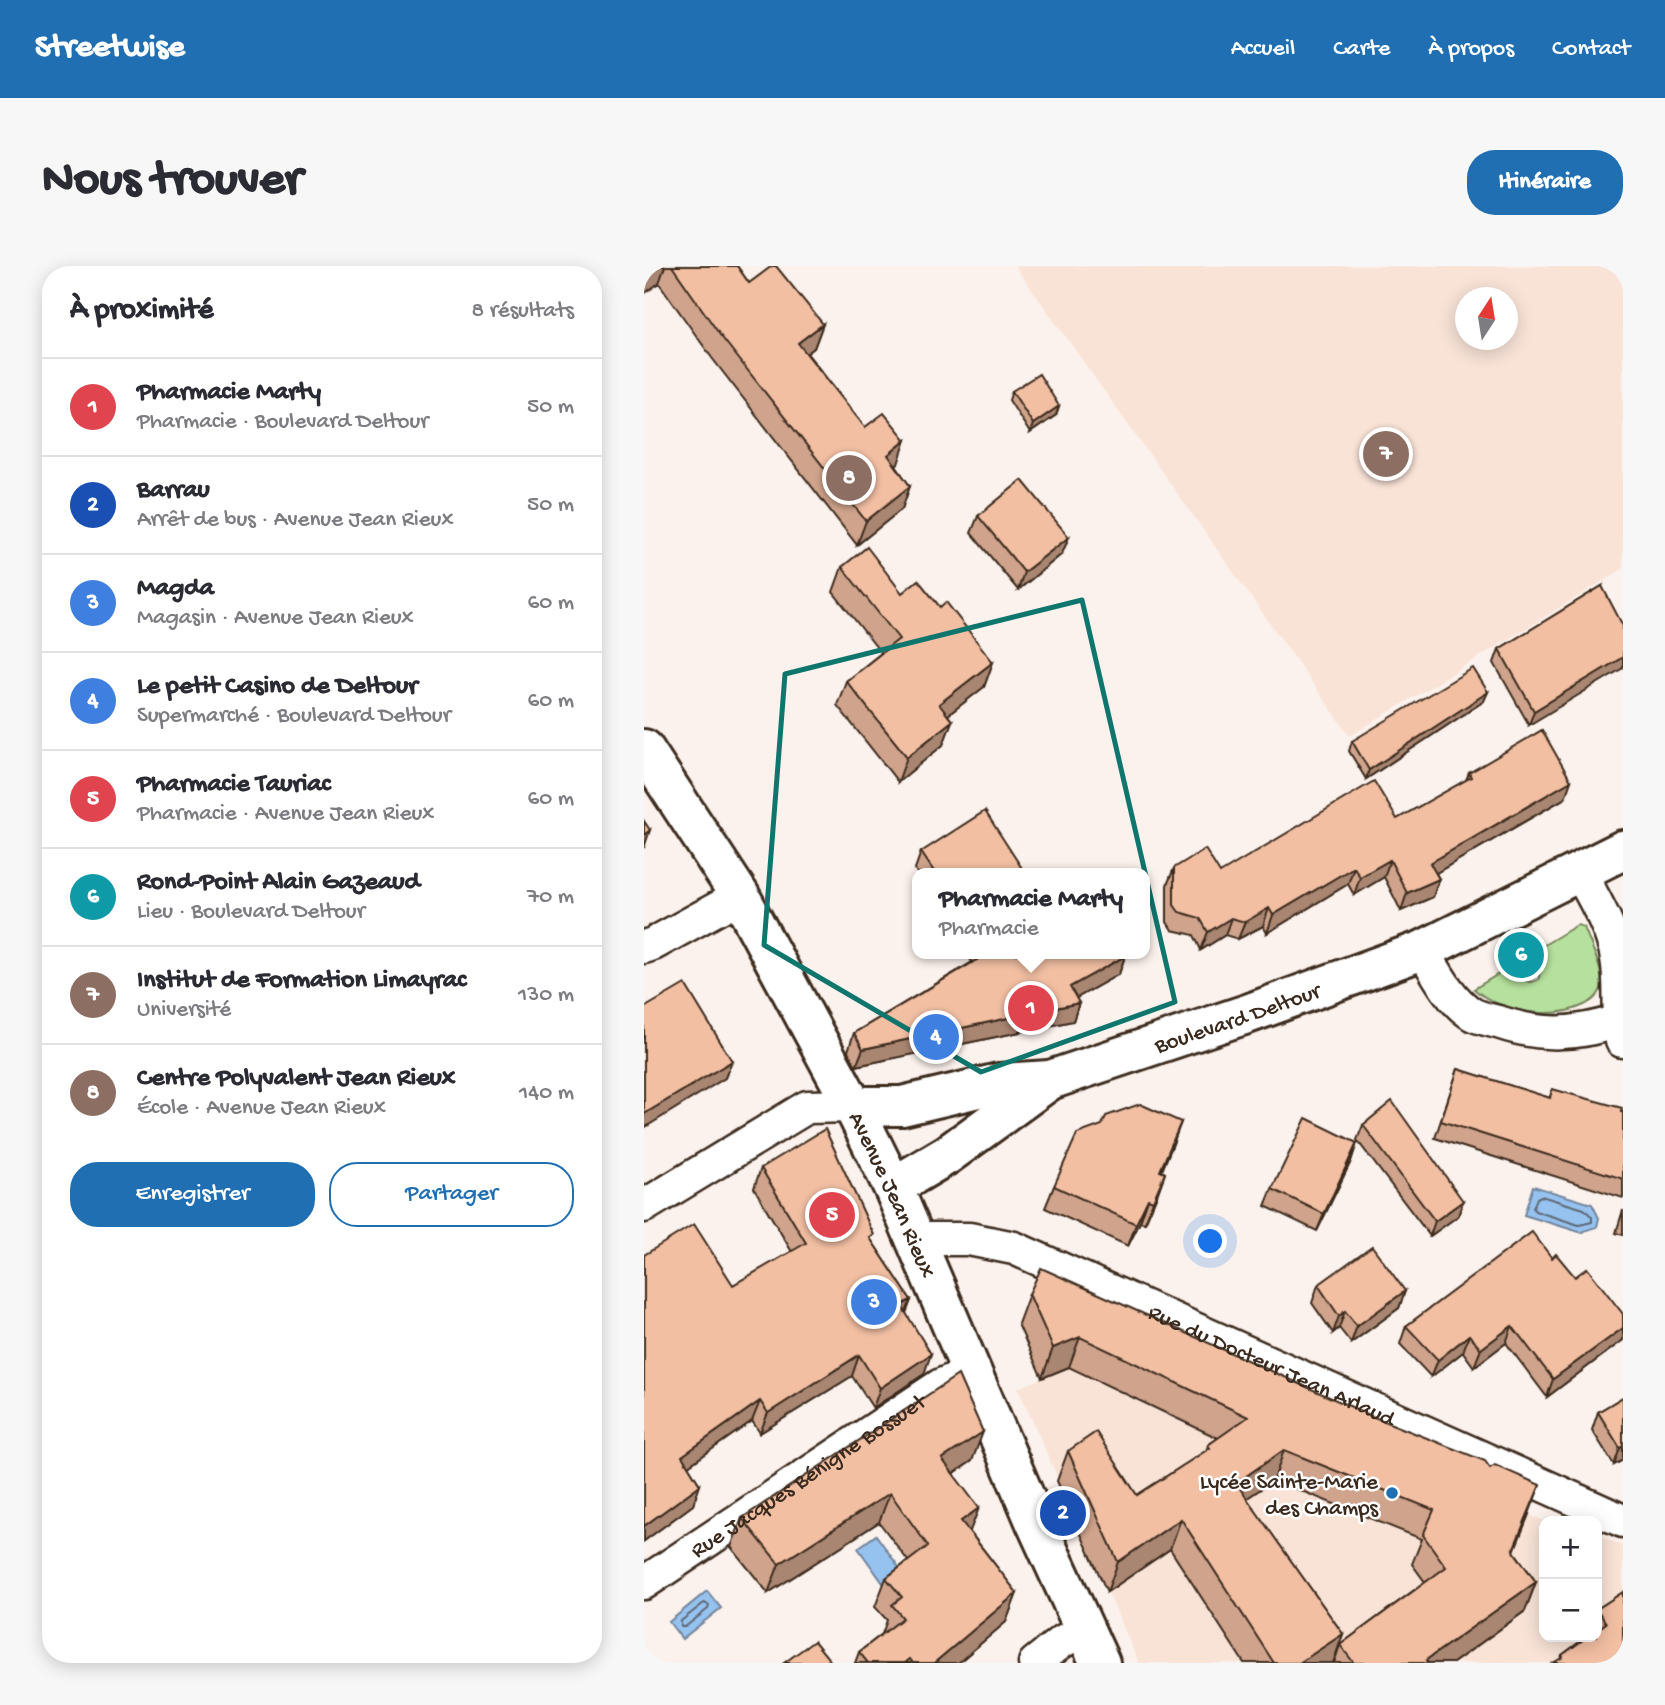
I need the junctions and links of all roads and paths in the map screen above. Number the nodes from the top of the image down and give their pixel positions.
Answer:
1 (644, 749) edge
2 (1623, 849) edge
3 (1580, 872) junction
4 (740, 896) junction
5 (644, 947) edge
6 (1423, 950) junction
7 (1620, 959) edge
8 (1621, 1032) edge
9 (1050, 1080) junction
10 (853, 1106) junction
11 (893, 1187) junction
12 (644, 1206) edge
13 (915, 1239) junction
14 (972, 1372) junction
15 (1623, 1521) edge
16 (644, 1583) edge
17 (1092, 1646) edge
18 (1035, 1663) edge

1 - 4 street, Avenue Jean Rieux
2 - 3 street, Boulevard Deltour
3 - 6 street, Boulevard Deltour
3 - 7 street
4 - 5 street
4 - 10 street, Avenue Jean Rieux
6 - 8 street
6 - 9 street, Boulevard Deltour
7 - 8 street
9 - 10 street, Boulevard Deltour
9 - 11 street, Boulevard Deltour
10 - 11 street, Avenue Jean Rieux
10 - 12 street
11 - 13 street, Avenue Jean Rieux
13 - 14 street, Avenue Jean Rieux
13 - 15 street, Rue du Docteur Jean Arlaud
14 - 16 street, Rue Jacques Bénigne Bossuet
14 - 17 street, Avenue Jean Rieux
17 - 18 street

